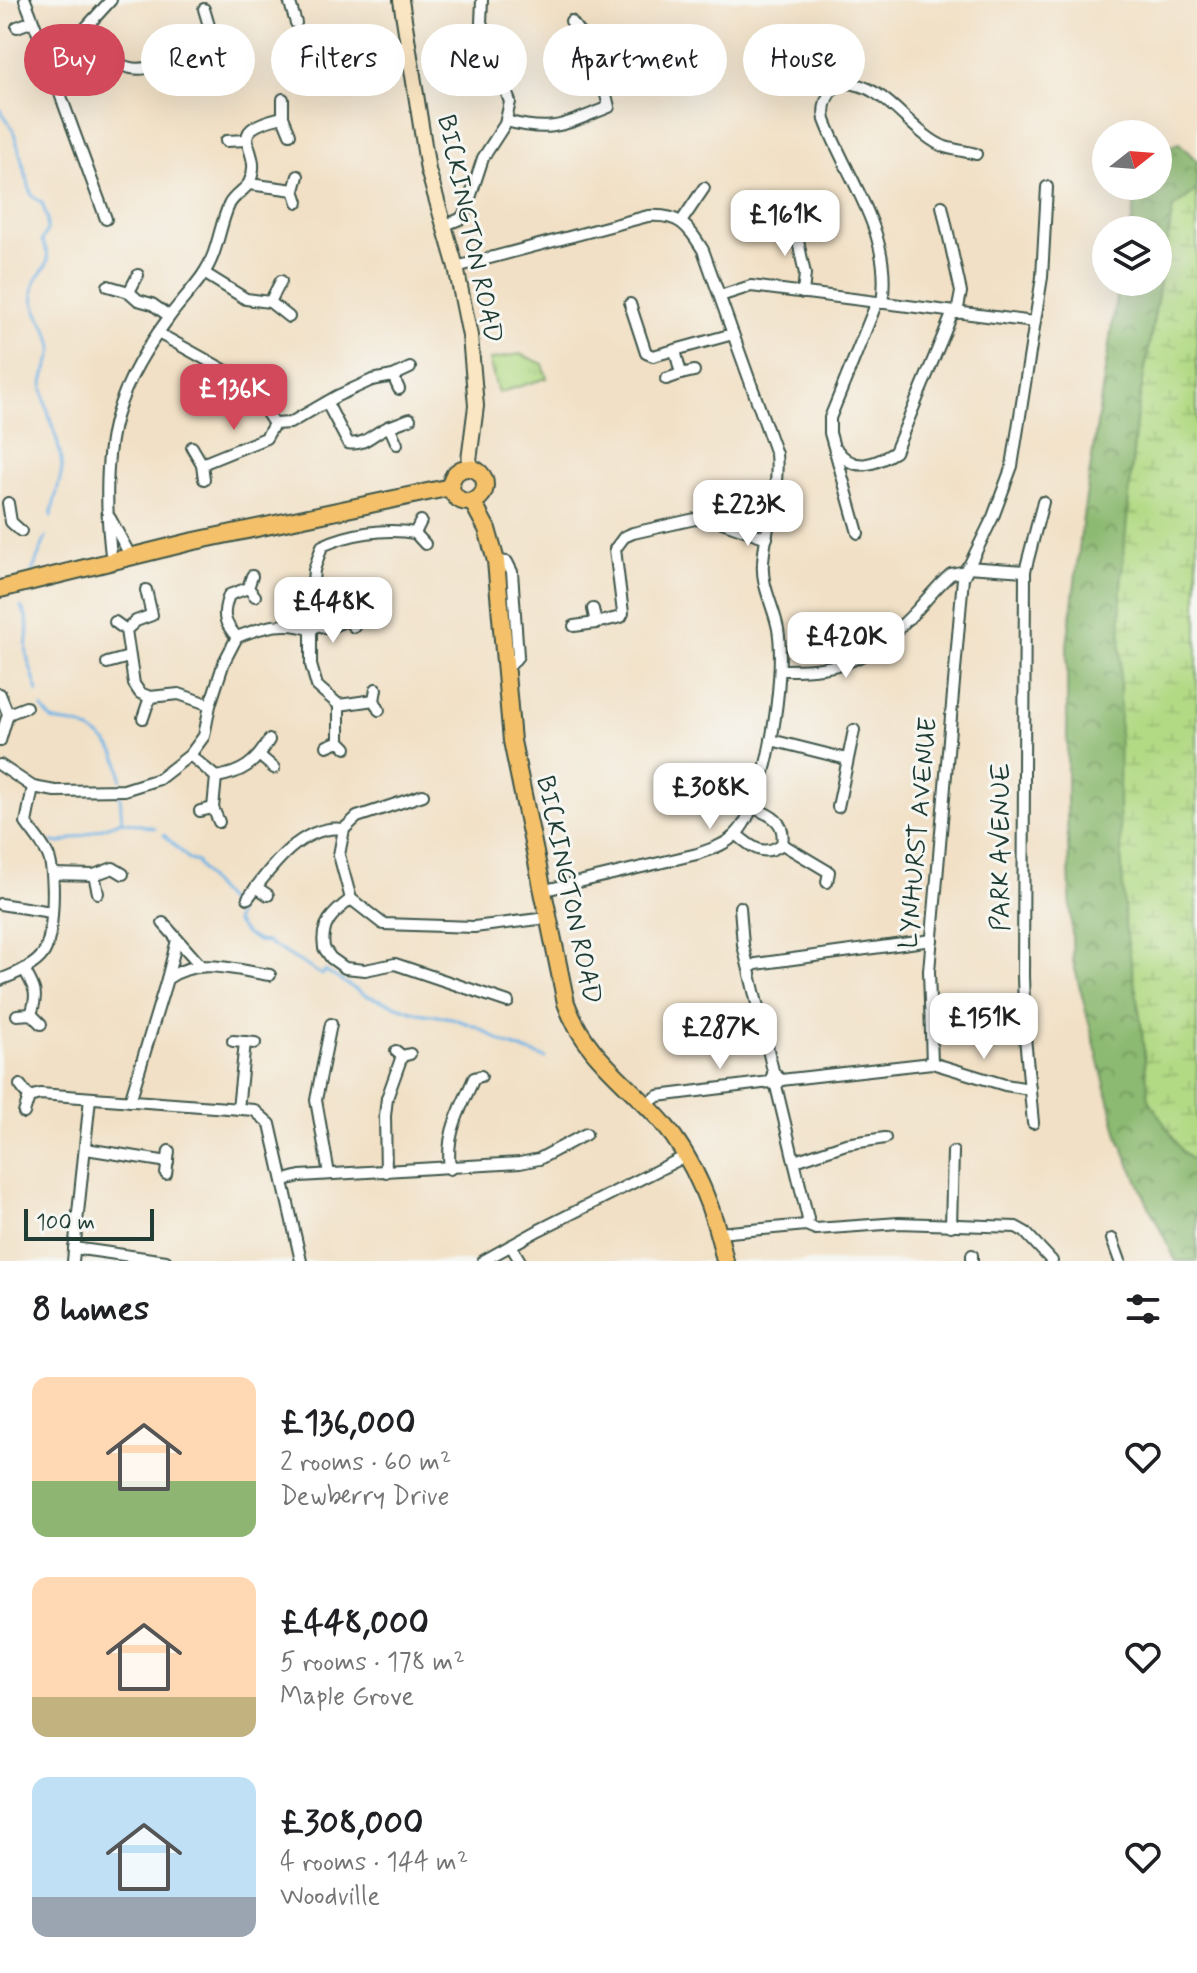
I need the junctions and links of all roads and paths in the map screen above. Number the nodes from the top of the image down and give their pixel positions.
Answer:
1 (25, 0) edge
2 (111, 0) edge
3 (289, 0) edge
4 (401, 0) edge
5 (482, 0) edge
6 (204, 9) dead end
7 (33, 21) junction
8 (571, 21) dead end
9 (296, 23) dead end
10 (34, 24) edge
11 (90, 24) edge
12 (208, 24) edge
13 (17, 27) dead end
14 (61, 96) edge
15 (283, 99) dead end
16 (283, 117) junction
17 (506, 121) junction
18 (290, 134) dead end
19 (247, 140) junction
20 (226, 141) dead end
21 (976, 154) dead end
22 (298, 176) dead end
23 (249, 184) junction
24 (1047, 187) dead end
25 (704, 188) dead end
26 (294, 190) junction
27 (298, 202) dead end
28 (942, 206) dead end
29 (106, 219) dead end
30 (681, 222) junction
31 (794, 222) dead end
32 (443, 226) junction
33 (456, 267) junction
34 (204, 273) junction
35 (138, 275) dead end
36 (281, 281) dead end
37 (108, 286) dead end
38 (129, 292) junction
39 (803, 293) junction
40 (720, 296) junction
41 (270, 302) junction
42 (879, 303) junction
43 (630, 304) dead end
44 (955, 312) junction
45 (169, 316) junction
46 (289, 317) dead end
47 (1034, 322) junction
48 (158, 333) junction
49 (733, 334) junction
50 (675, 350) junction
51 (410, 368) dead end
52 (694, 371) dead end
53 (681, 374) junction
54 (393, 376) junction
55 (666, 379) dead end
56 (399, 389) dead end
57 (327, 403) junction
58 (410, 419) dead end
59 (274, 424) junction
60 (389, 426) junction
61 (397, 444) dead end
62 (833, 445) junction
63 (192, 447) dead end
64 (202, 464) junction
65 (468, 468) junction
66 (204, 479) dead end
67 (451, 487) junction
68 (472, 501) junction
69 (1043, 502) dead end
70 (8, 503) dead end
71 (108, 512) junction
72 (421, 521) dead end
73 (11, 522) junction
74 (0, 528) edge
75 (21, 531) dead end
76 (415, 533) junction
77 (858, 533) dead end
78 (767, 538) junction
79 (425, 544) dead end
80 (131, 557) junction
81 (112, 562) junction
82 (966, 569) junction
83 (1025, 571) junction
84 (252, 587) dead end
85 (937, 588) junction
86 (0, 589) edge
87 (146, 590) dead end
88 (962, 592) junction
89 (593, 609) dead end
90 (349, 620) dead end
91 (115, 622) dead end
92 (596, 623) junction
93 (311, 625) junction
94 (574, 626) dead end
95 (126, 630) junction
96 (237, 637) junction
97 (129, 657) junction
98 (107, 663) dead end
99 (780, 670) junction
100 (0, 694) edge
101 (150, 697) junction
102 (376, 700) dead end
103 (210, 705) junction
104 (339, 705) junction
105 (26, 707) dead end
106 (8, 714) junction
107 (143, 718) dead end
108 (854, 730) dead end
109 (1, 735) edge
110 (269, 740) dead end
111 (771, 740) junction
112 (327, 746) dead end
113 (190, 755) junction
114 (260, 756) junction
115 (847, 759) junction
116 (0, 765) edge
117 (274, 768) dead end
118 (216, 777) junction
119 (33, 787) junction
120 (423, 795) dead end
121 (838, 807) dead end
122 (213, 808) junction
123 (753, 808) junction
124 (200, 811) dead end
125 (219, 822) dead end
126 (344, 829) junction
127 (736, 834) junction
128 (782, 844) junction
129 (53, 874) junction
130 (123, 874) dead end
131 (94, 875) junction
132 (827, 882) dead end
133 (256, 887) junction
134 (541, 891) junction
135 (98, 893) dead end
136 (268, 895) dead end
137 (248, 898) dead end
138 (351, 899) junction
139 (0, 904) edge
140 (740, 907) dead end
141 (51, 912) junction
142 (547, 918) junction
143 (163, 923) dead end
144 (177, 940) junction
145 (932, 940) junction
146 (200, 965) junction
147 (750, 967) junction
148 (24, 969) junction
149 (270, 975) dead end
150 (167, 979) junction
151 (0, 980) edge
152 (495, 1011) dead end
153 (31, 1014) junction
154 (17, 1015) dead end
155 (41, 1024) dead end
156 (331, 1024) dead end
157 (245, 1042) dead end
158 (403, 1054) dead end
159 (932, 1063) junction
160 (475, 1074) dead end
161 (776, 1081) junction
162 (20, 1085) dead end
163 (1030, 1089) junction
164 (29, 1097) junction
165 (90, 1098) junction
166 (130, 1101) junction
167 (646, 1104) junction
168 (238, 1109) junction
169 (24, 1113) dead end
170 (1033, 1123) dead end
171 (579, 1134) dead end
172 (885, 1138) dead end
173 (86, 1149) junction
174 (953, 1152) dead end
175 (686, 1156) junction
176 (795, 1161) junction
177 (167, 1163) dead end
178 (450, 1169) junction
179 (386, 1172) junction
180 (329, 1174) junction
181 (285, 1180) junction
182 (951, 1226) junction
183 (811, 1227) junction
184 (719, 1233) junction
185 (1112, 1239) dead end
186 (511, 1246) junction
187 (74, 1248) junction
188 (73, 1261) edge
189 (166, 1261) edge
190 (301, 1261) edge
191 (483, 1261) edge
192 (520, 1261) edge
193 (725, 1261) edge
194 (1052, 1261) edge
195 (1120, 1261) edge

1 - 7 street
2 - 11 street
3 - 9 street
4 - 32 main road, BICKINGTON ROAD
5 - 17 street
6 - 12 street
7 - 10 street
7 - 13 street
8 - 17 street
14 - 29 street
15 - 16 street
16 - 18 street
16 - 19 street
17 - 32 street
19 - 20 street
19 - 23 street
21 - 42 street
22 - 26 street
23 - 26 street
23 - 34 street
24 - 47 street, LYNHURST AVENUE
25 - 30 street
26 - 27 street
28 - 44 street
30 - 33 street
30 - 40 street
31 - 39 street
32 - 33 main road, BICKINGTON ROAD
33 - 65 main road, BICKINGTON ROAD
34 - 41 street
34 - 45 street
35 - 38 street
36 - 41 street
37 - 38 street
38 - 45 street
39 - 40 street
39 - 42 street
40 - 49 street
41 - 46 street
42 - 44 street
42 - 62 street
43 - 50 street
44 - 47 street
44 - 62 street
45 - 48 street
47 - 82 street, LYNHURST AVENUE
48 - 59 street
48 - 71 street
49 - 50 street
49 - 78 street
50 - 53 street
51 - 54 street
52 - 53 street
53 - 55 street
54 - 56 street
54 - 57 street
57 - 59 street
57 - 60 street
58 - 60 street
59 - 64 street
60 - 61 street
62 - 77 street
63 - 64 street
64 - 66 street
65 - 67 main road
65 - 68 main road
67 - 68 main road
67 - 80 main road
68 - 134 main road, BICKINGTON ROAD
69 - 83 street, PARK AVENUE
70 - 73 street
71 - 80 street
71 - 81 street
72 - 76 street
73 - 74 street
73 - 75 street
76 - 79 street
76 - 93 street
78 - 92 street
78 - 99 street
80 - 81 main road
81 - 86 main road
82 - 83 street
82 - 85 street
82 - 88 street, LYNHURST AVENUE
83 - 163 street, PARK AVENUE
84 - 96 street
85 - 88 street
85 - 99 street
87 - 95 street
88 - 145 street, LYNHURST AVENUE
89 - 92 street
90 - 93 street
91 - 95 street
92 - 94 street
93 - 96 street
93 - 104 street
95 - 97 street
96 - 103 street
97 - 98 street
97 - 101 street
99 - 111 street
100 - 106 street
101 - 103 street
101 - 107 street
102 - 104 street
103 - 113 street
104 - 112 street
105 - 106 street
106 - 109 street
108 - 115 street
110 - 114 street
111 - 115 street
111 - 123 street
113 - 118 street
113 - 119 street
114 - 117 street
114 - 118 street
115 - 121 street
116 - 119 street
118 - 122 street
119 - 129 street
120 - 126 street
122 - 124 street
122 - 125 street
123 - 127 street
123 - 128 street
126 - 133 street
126 - 138 street
127 - 128 street
127 - 134 street
128 - 132 street
129 - 131 street
129 - 141 street
130 - 131 street
131 - 135 street
133 - 136 street
133 - 137 street
134 - 142 main road, BICKINGTON ROAD
138 - 142 street
138 - 152 street
139 - 141 street
140 - 147 street
141 - 148 street
142 - 167 main road, BICKINGTON ROAD
143 - 144 street
144 - 146 street
144 - 150 street
145 - 147 street
145 - 159 street, LYNHURST AVENUE
146 - 149 street
146 - 150 street
147 - 161 street
148 - 151 street
148 - 153 street
150 - 166 street
153 - 154 street
153 - 155 street
156 - 180 street
157 - 168 street
158 - 179 street
159 - 161 street
159 - 163 street
160 - 178 street
161 - 167 street
161 - 176 street
162 - 164 street
163 - 170 street, PARK AVENUE
164 - 165 street
164 - 169 street
165 - 166 street
165 - 173 street
166 - 168 street
167 - 175 main road, BICKINGTON ROAD
168 - 181 street
171 - 178 street
172 - 176 street
173 - 177 street
173 - 187 street
174 - 182 street
175 - 184 main road, BICKINGTON ROAD
175 - 186 street
176 - 183 street
178 - 179 street
179 - 180 street
180 - 181 street
181 - 190 street
182 - 183 street
182 - 194 street
183 - 184 street
184 - 193 main road, BICKINGTON ROAD
185 - 195 street
186 - 191 street
186 - 192 street
187 - 188 street
187 - 189 street

